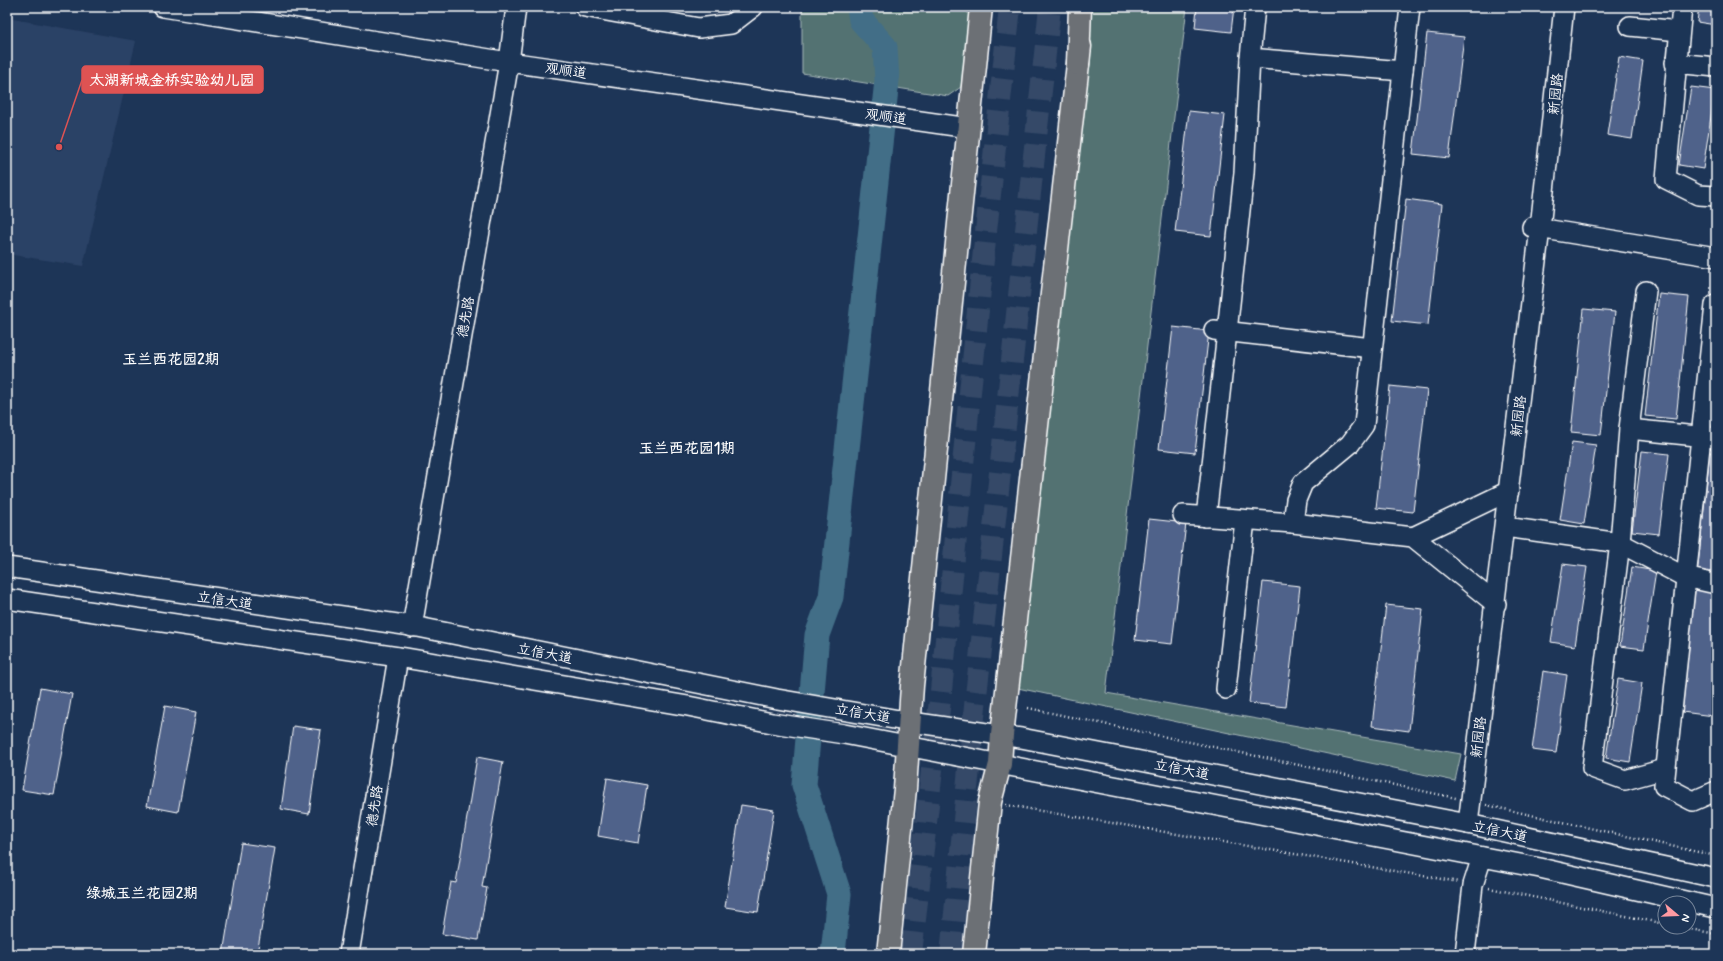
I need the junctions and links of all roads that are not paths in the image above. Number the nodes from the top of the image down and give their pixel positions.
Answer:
1 (163, 7) edge
2 (207, 7) edge
3 (509, 7) edge
4 (516, 7) edge
5 (585, 7) edge
6 (753, 7) edge
7 (981, 7) edge
8 (1080, 7) edge
9 (1085, 7) edge
10 (1255, 7) edge
11 (1410, 7) edge
12 (1558, 7) edge
13 (1564, 7) edge
14 (1682, 7) edge
15 (1630, 26) dead end
16 (1679, 31) junction
17 (506, 58) junction
18 (1250, 58) junction
19 (1676, 63) junction
20 (1078, 64) junction
21 (1716, 67) edge
22 (1403, 71) junction
23 (969, 124) junction
24 (1716, 196) edge
25 (1536, 227) junction
26 (1716, 257) edge
27 (1646, 291) dead end
28 (1715, 305) edge
29 (1221, 331) junction
30 (1372, 348) junction
31 (1629, 429) junction
32 (1708, 437) edge
33 (1507, 492) junction
34 (1184, 515) dead end
35 (1206, 517) junction
36 (1246, 520) junction
37 (1293, 523) junction
38 (1505, 527) junction
39 (1413, 538) junction
40 (1620, 543) junction
41 (7, 567) edge
42 (1685, 577) junction
43 (1716, 584) edge
44 (7, 599) edge
45 (1494, 602) junction
46 (409, 626) junction
47 (401, 658) junction
48 (1226, 689) dead end
49 (911, 722) junction
50 (1002, 735) junction
51 (907, 746) junction
52 (1000, 764) junction
53 (1665, 769) junction
54 (1716, 790) edge
55 (1466, 823) junction
56 (1486, 858) junction
57 (1716, 878) edge
58 (1476, 885) junction
59 (1716, 908) edge
60 (349, 954) edge
61 (357, 954) edge
62 (888, 954) edge
63 (974, 954) edge
64 (1466, 954) edge
65 (1472, 954) edge

1 - 17 street, 观顺道
2 - 17 street, 观顺道
3 - 17 street, 德先路
4 - 17 street, 德先路
5 - 6 street
7 - 23 main road
8 - 20 main road
9 - 20 main road
10 - 18 street
11 - 22 street
12 - 25 street, 新园路
13 - 25 street, 新园路
14 - 16 street
15 - 16 street
16 - 19 street
17 - 23 street, 观顺道
17 - 46 street, 德先路
18 - 22 street
18 - 29 street
19 - 21 street
19 - 24 street
20 - 50 main road
22 - 30 street
23 - 49 main road
25 - 26 street
25 - 33 street, 新园路
27 - 31 street
28 - 32 street
29 - 30 street
29 - 35 street
30 - 37 street
31 - 32 street
31 - 40 street
32 - 42 street
33 - 38 street, 新园路
33 - 39 street
33 - 45 street, 新园路
34 - 35 street
35 - 36 street
36 - 37 street
36 - 48 street
37 - 39 street
38 - 40 street
38 - 45 street, 新园路
39 - 45 street
40 - 42 street
40 - 53 street
41 - 46 street, 立信大道
42 - 43 street
42 - 53 street
44 - 47 street, 立信大道
45 - 55 street, 新园路
46 - 49 street, 立信大道
47 - 51 street, 立信大道
47 - 60 street, 德先路
47 - 61 street, 德先路
49 - 50 street, 立信大道
49 - 51 main road
50 - 52 main road
50 - 55 street, 立信大道
51 - 52 street, 立信大道
51 - 62 main road
52 - 56 street, 立信大道
52 - 63 main road
53 - 54 street
55 - 57 street, 立信大道
56 - 58 street
56 - 59 street, 立信大道
58 - 64 street
58 - 65 street

